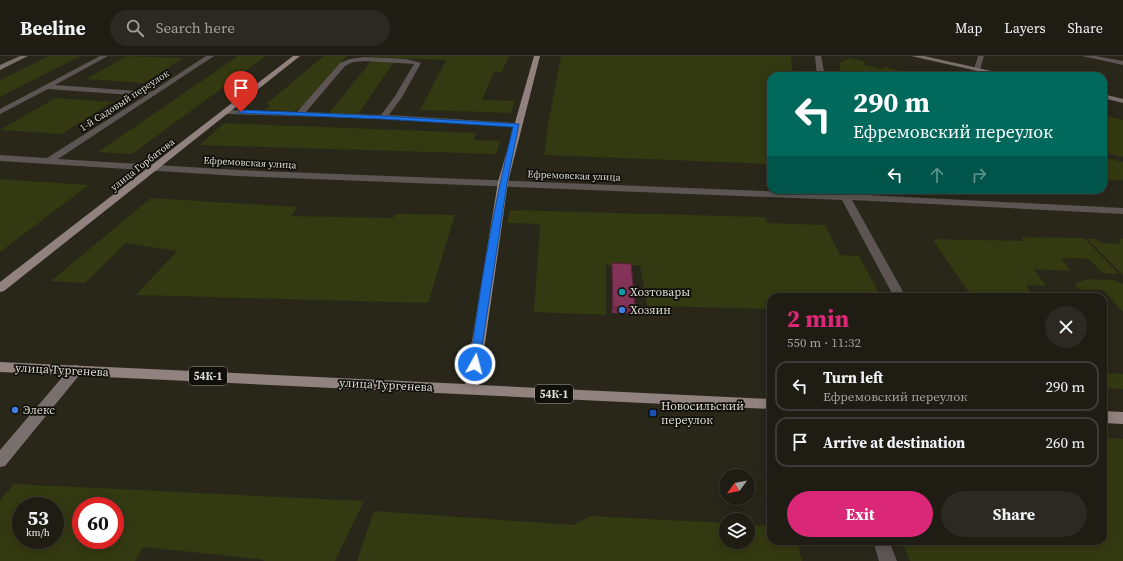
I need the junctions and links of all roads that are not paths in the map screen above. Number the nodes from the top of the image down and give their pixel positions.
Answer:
1 (25, 56) edge
2 (105, 56) edge
3 (211, 56) edge
4 (297, 56) edge
5 (537, 56) edge
6 (818, 56) edge
7 (914, 56) edge
8 (981, 56) edge
9 (1085, 56) edge
10 (1112, 58) edge
11 (1123, 63) edge
12 (0, 68) edge
13 (977, 69) junction
14 (820, 72) edge
15 (991, 72) edge
16 (47, 87) junction
17 (152, 94) junction
18 (1107, 97) edge
19 (1123, 101) edge
20 (0, 112) edge
21 (227, 112) junction
22 (299, 114) junction
23 (383, 117) junction
24 (517, 126) junction
25 (0, 158) edge
26 (49, 161) junction
27 (155, 168) junction
28 (503, 183) junction
29 (767, 191) edge
30 (844, 194) edge
31 (856, 194) edge
32 (1123, 211) edge
33 (0, 288) edge
34 (898, 293) edge
35 (0, 367) edge
36 (76, 370) junction
37 (471, 390) junction
38 (767, 404) edge
39 (1107, 417) edge
40 (1123, 418) edge
41 (0, 461) edge
42 (882, 545) edge
43 (888, 561) edge

1 - 12 main road
2 - 16 street
3 - 17 street, 1-й Садовый переулок
4 - 21 main road, улица Горбатова
5 - 24 main road
6 - 14 street
7 - 13 main road
8 - 13 street
9 - 10 street
10 - 11 street
13 - 15 main road
16 - 17 street
16 - 20 street
17 - 26 street, 1-й Садовый переулок
18 - 19 main road
21 - 22 street
21 - 27 main road, улица Горбатова
22 - 23 street
22 - 23 street
23 - 24 street
24 - 28 main road
25 - 26 street, Ефремовская улица
26 - 27 street, Ефремовская улица
27 - 28 street, Ефремовская улица
27 - 33 main road, улица Горбатова
28 - 29 street, Ефремовская улица
28 - 37 main road
30 - 34 street
31 - 32 street, Ефремовская улица
35 - 36 main road, улица Тургенева / 54К-1
36 - 37 main road, улица Тургенева / 54К-1
36 - 41 main road
37 - 38 main road, улица Тургенева / 54К-1
39 - 40 main road
42 - 43 street

